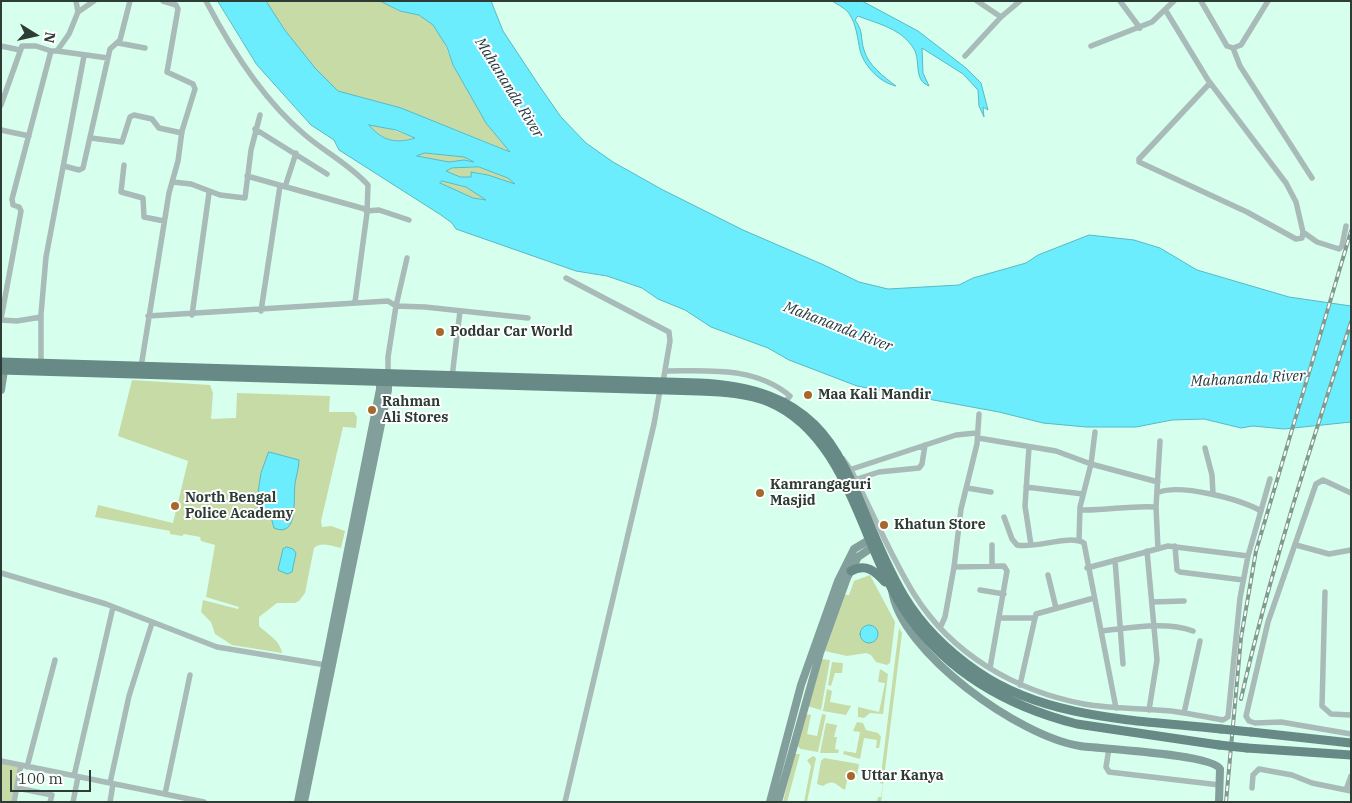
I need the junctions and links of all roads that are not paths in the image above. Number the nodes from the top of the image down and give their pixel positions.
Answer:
1 (76, 1) edge
2 (94, 1) edge
3 (130, 1) edge
4 (163, 1) edge
5 (206, 1) edge
6 (977, 1) edge
7 (1020, 1) edge
8 (1120, 1) edge
9 (1174, 1) edge
10 (1201, 1) edge
11 (1268, 1) edge
12 (1166, 10) junction
13 (78, 12) junction
14 (1001, 17) junction
15 (1140, 28) junction
16 (118, 43) junction
17 (1, 46) edge
18 (1091, 46) dead end
19 (145, 48) dead end
20 (1233, 48) junction
21 (20, 50) junction
22 (54, 51) junction
23 (84, 56) junction
24 (965, 56) dead end
25 (108, 58) junction
26 (1210, 83) junction
27 (1, 105) edge
28 (260, 115) dead end
29 (255, 129) junction
30 (1, 130) edge
31 (182, 133) junction
32 (28, 136) junction
33 (91, 138) junction
34 (296, 153) junction
35 (124, 165) dead end
36 (64, 166) junction
37 (327, 174) dead end
38 (247, 176) junction
39 (1312, 178) dead end
40 (172, 182) junction
41 (283, 187) junction
42 (209, 193) junction
43 (366, 210) junction
44 (409, 220) dead end
45 (164, 221) junction
46 (1346, 226) dead end
47 (1303, 232) junction
48 (407, 258) dead end
49 (566, 278) dead end
50 (355, 302) junction
51 (396, 306) junction
52 (261, 311) junction
53 (460, 311) junction
54 (192, 315) junction
55 (148, 316) junction
56 (41, 317) junction
57 (528, 318) dead end
58 (1, 320) edge
59 (41, 364) junction
60 (3, 366) edge
61 (141, 367) junction
62 (665, 371) junction
63 (452, 377) junction
64 (384, 379) junction
65 (662, 386) junction
66 (1, 390) edge
67 (785, 406) junction
68 (979, 414) dead end
69 (1095, 432) dead end
70 (977, 435) junction
71 (1160, 441) dead end
72 (925, 445) junction
73 (1029, 447) junction
74 (1205, 448) dead end
75 (1092, 464) junction
76 (849, 470) junction
77 (1270, 479) dead end
78 (854, 480) junction
79 (1158, 482) junction
80 (1026, 487) junction
81 (967, 488) junction
82 (991, 492) dead end
83 (1159, 492) junction
84 (1351, 493) edge
85 (1083, 494) junction
86 (1213, 494) junction
87 (1156, 507) junction
88 (1080, 510) junction
89 (1261, 511) junction
90 (1004, 517) dead end
91 (875, 540) junction
92 (1079, 540) junction
93 (1031, 545) junction
94 (1296, 545) junction
95 (992, 546) dead end
96 (1175, 546) junction
97 (1158, 549) junction
98 (1351, 550) edge
99 (1147, 552) junction
100 (1248, 556) junction
101 (1115, 560) junction
102 (992, 565) junction
103 (954, 567) junction
104 (1088, 568) junction
105 (851, 571) junction
106 (1, 573) edge
107 (1048, 575) dead end
108 (1243, 580) junction
109 (842, 582) junction
110 (892, 590) junction
111 (980, 590) dead end
112 (1325, 592) dead end
113 (1004, 594) junction
114 (1094, 598) junction
115 (1184, 601) dead end
116 (1152, 602) junction
117 (113, 607) junction
118 (1056, 608) junction
119 (1000, 618) junction
120 (1035, 618) junction
121 (152, 623) junction
122 (1155, 627) junction
123 (940, 628) junction
124 (1120, 629) junction
125 (1101, 631) junction
126 (1193, 631) dead end
127 (1200, 641) dead end
128 (55, 660) dead end
129 (1123, 664) dead end
130 (326, 665) junction
131 (990, 668) junction
132 (190, 675) dead end
133 (1020, 685) junction
134 (1116, 708) junction
135 (1149, 710) junction
136 (1184, 713) junction
137 (1351, 716) edge
138 (1351, 734) edge
139 (1351, 743) edge
140 (1109, 748) junction
141 (1351, 755) edge
142 (1, 761) edge
143 (24, 766) junction
144 (1351, 776) edge
145 (76, 777) junction
146 (780, 780) junction
147 (111, 784) junction
148 (1220, 785) junction
149 (17, 788) junction
150 (1252, 788) dead end
151 (1348, 791) edge
152 (165, 794) junction
153 (14, 802) edge
154 (50, 802) edge
155 (73, 802) edge
156 (110, 802) edge
157 (203, 802) edge
158 (298, 802) edge
159 (304, 802) edge
160 (565, 802) edge
161 (770, 802) edge
162 (778, 802) edge
163 (1220, 802) edge

1 - 13 street
2 - 13 street
3 - 16 street
4 - 31 street
5 - 43 street
6 - 14 street
7 - 14 street
8 - 15 street
9 - 12 street
10 - 20 street
11 - 20 street
12 - 15 street
12 - 26 street
13 - 22 street
14 - 24 street
15 - 18 street
16 - 19 street
16 - 25 street
17 - 21 street
20 - 39 street
21 - 22 street
21 - 27 street
22 - 23 street
22 - 32 street
23 - 25 street
23 - 36 street
25 - 33 street
26 - 47 street
26 - 47 street
28 - 29 street
29 - 34 street
29 - 38 street
30 - 32 street
31 - 33 street
31 - 40 street
32 - 58 street
33 - 36 street
34 - 37 street
34 - 41 street
35 - 45 street
36 - 56 street
38 - 41 street
38 - 42 street
40 - 42 street
40 - 45 street
41 - 43 street
41 - 52 street
42 - 54 street
43 - 44 street
43 - 50 street
45 - 55 street
46 - 47 street
48 - 51 street
49 - 62 street
50 - 51 street
50 - 52 street
51 - 53 street
51 - 64 street
52 - 54 street
53 - 57 street
53 - 63 street
54 - 55 street
55 - 61 street
56 - 58 street
56 - 59 street
59 - 60 main road
59 - 61 main road
60 - 64 main road
60 - 66 street
61 - 64 main road
62 - 65 street
62 - 67 street
63 - 64 main road
63 - 65 main road
64 - 65 main road
64 - 130 street
64 - 159 street
65 - 67 main road
65 - 67 main road
65 - 160 street
67 - 76 main road
67 - 91 main road
68 - 70 street
69 - 75 street
70 - 72 street
70 - 73 street
70 - 81 street
71 - 79 street
72 - 76 street
72 - 78 street
73 - 75 street
73 - 80 street
74 - 86 street
75 - 79 street
75 - 85 street
76 - 78 main road
77 - 89 street
78 - 91 main road
79 - 83 street
80 - 85 street
80 - 93 street
81 - 82 street
81 - 103 street
83 - 86 street
83 - 87 street
84 - 94 street
85 - 88 street
86 - 89 street
87 - 88 street
87 - 97 street
88 - 92 street
89 - 100 street
90 - 93 street
91 - 105 street
91 - 109 street
91 - 110 main road
91 - 123 street
91 - 139 main road, bridge
92 - 93 street
92 - 104 street
94 - 98 street
94 - 138 street
95 - 102 street
96 - 97 street
96 - 100 street
96 - 108 street
97 - 99 street
99 - 101 street
99 - 116 street
100 - 108 street
101 - 104 street
101 - 124 street
102 - 103 street
102 - 113 street
103 - 123 street
104 - 114 street
105 - 109 street
105 - 110 main road
106 - 117 street
107 - 118 street
108 - 136 street
109 - 146 street
110 - 140 street
110 - 141 main road, bridge
111 - 113 street
112 - 137 street
113 - 119 street
114 - 118 street
114 - 125 street
115 - 116 street
116 - 122 street
117 - 121 street
117 - 145 street
118 - 120 street
119 - 120 street
119 - 131 street
120 - 133 street
121 - 130 street
121 - 147 street
122 - 124 street
122 - 126 street
122 - 135 street
123 - 131 street
124 - 125 street
124 - 129 street
125 - 134 street
127 - 136 street
128 - 143 street
130 - 158 street
131 - 133 street
132 - 152 street
133 - 134 street
134 - 135 street
135 - 136 street
140 - 148 street
140 - 148 street
142 - 143 street
143 - 145 street
143 - 149 street
144 - 151 street
145 - 147 street
145 - 155 street
146 - 161 street
146 - 162 street
147 - 152 street
147 - 156 street
148 - 163 street
149 - 153 street
149 - 154 street
150 - 151 street
152 - 157 street

